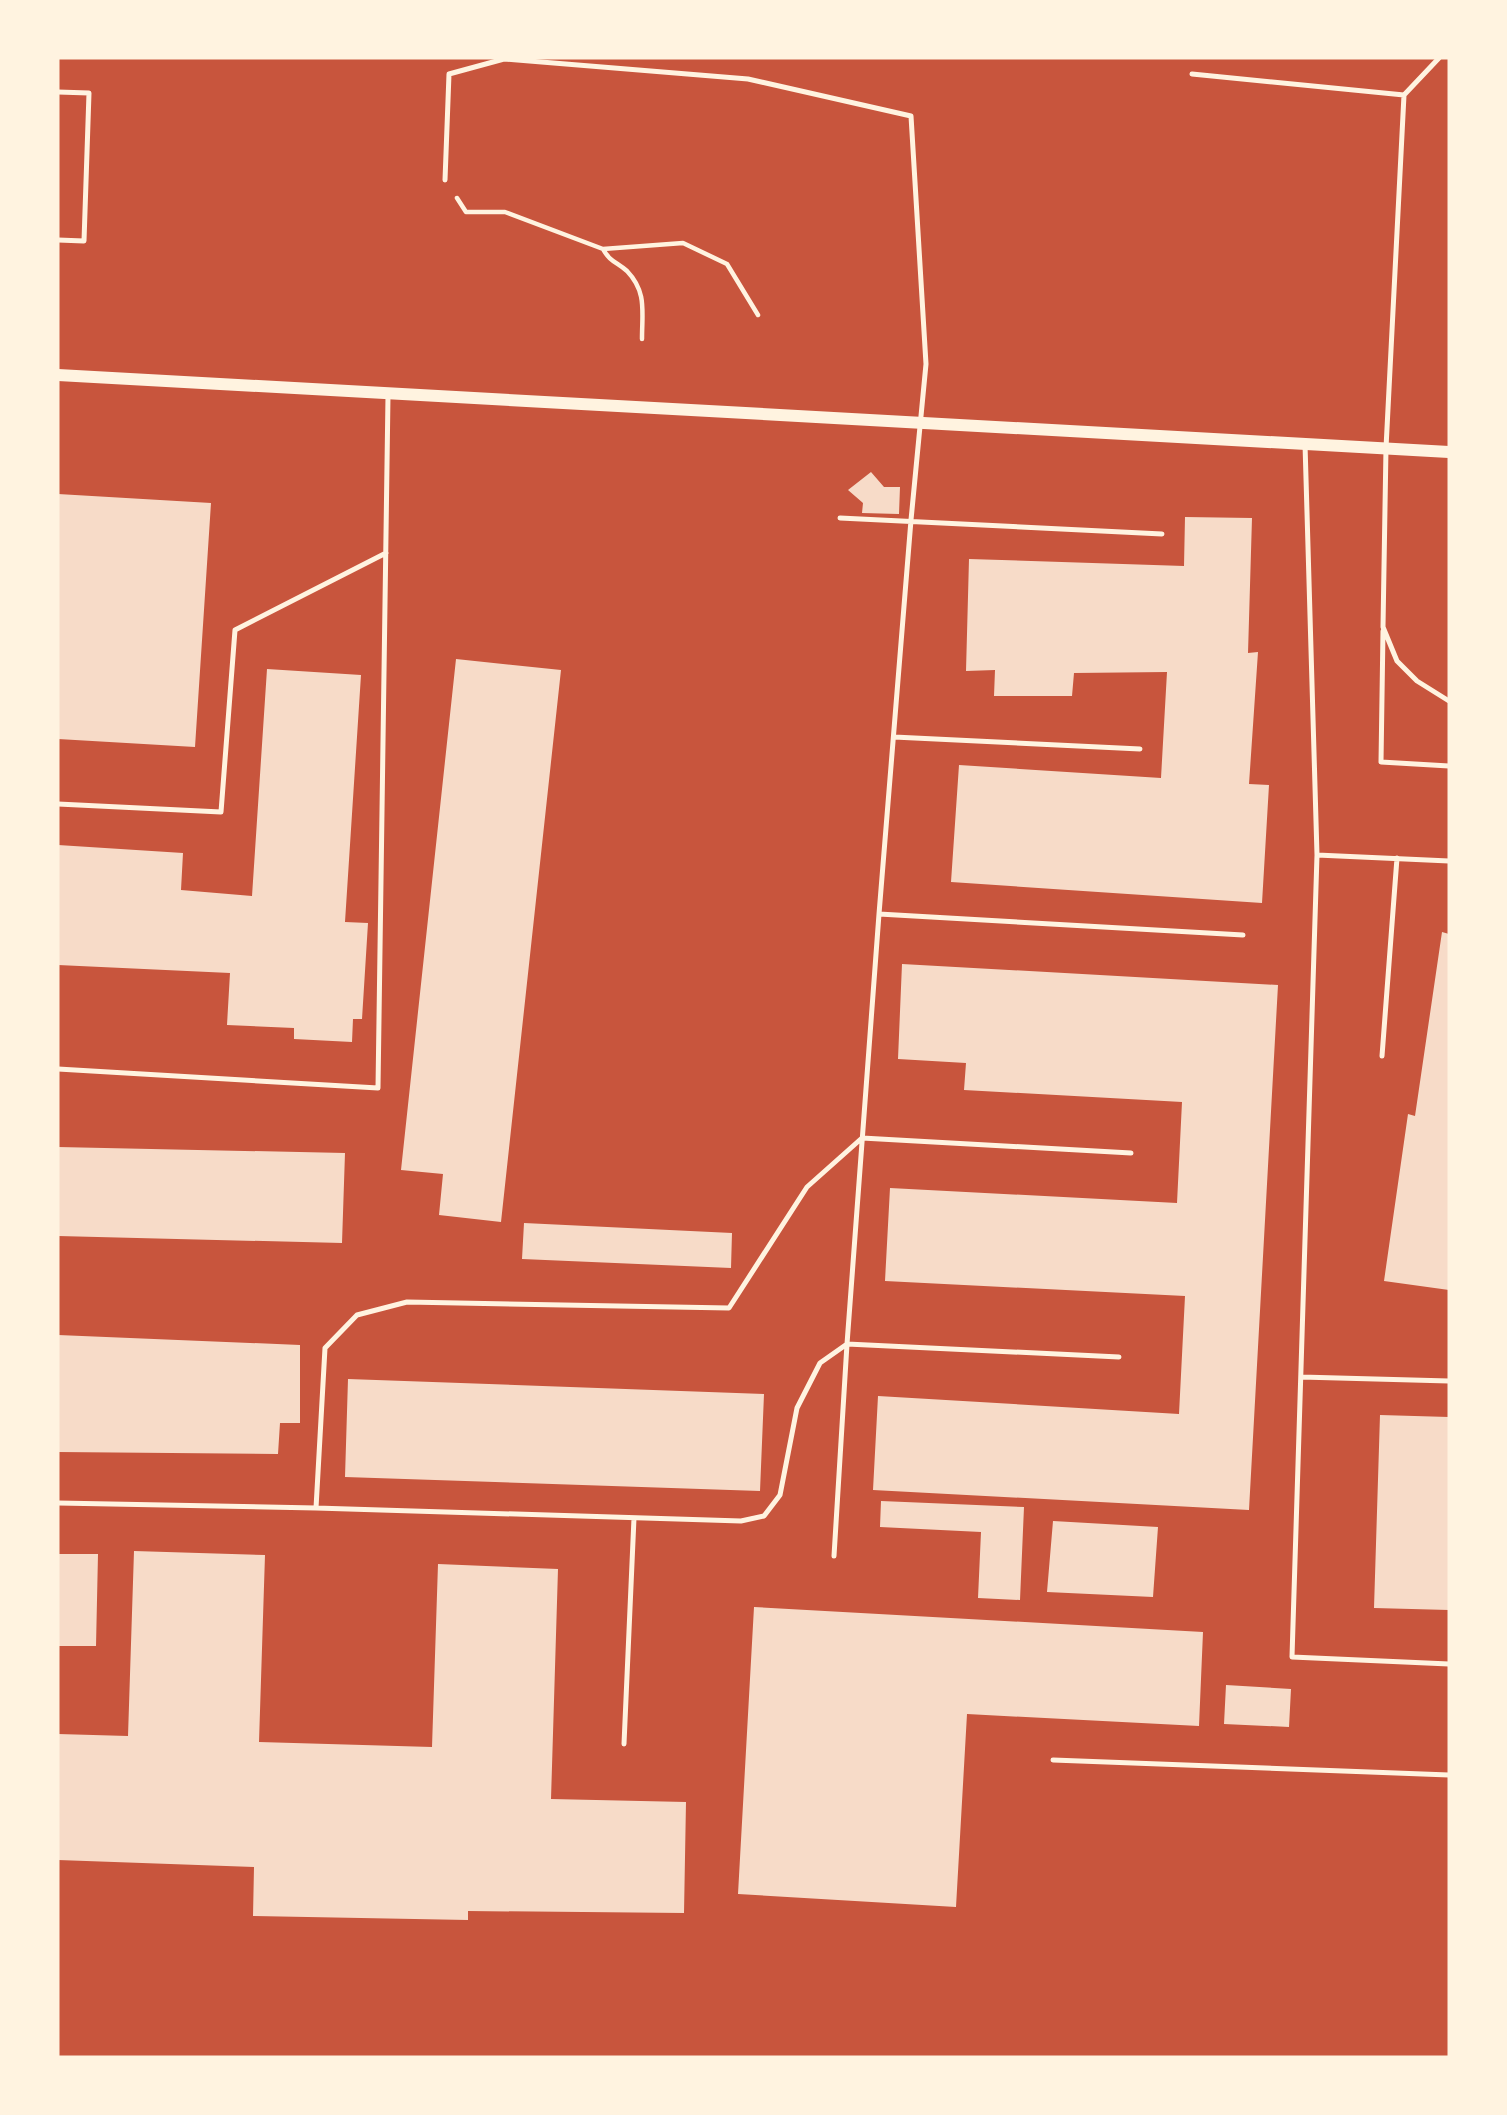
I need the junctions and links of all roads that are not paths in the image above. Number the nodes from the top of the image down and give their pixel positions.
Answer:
1 (1439, 58) edge
2 (1192, 74) dead end
3 (58, 92) edge
4 (1404, 95) junction
5 (444, 180) road end
6 (58, 240) edge
7 (58, 375) edge
8 (388, 392) junction
9 (921, 421) junction
10 (1305, 444) junction
11 (1387, 449) junction
12 (1449, 452) edge
13 (840, 518) dead end
14 (911, 520) junction
15 (1162, 534) dead end
16 (386, 553) junction
17 (1383, 627) junction
18 (1449, 701) edge
19 (894, 737) junction
20 (1140, 750) dead end
21 (1449, 766) edge
22 (58, 804) edge
23 (1317, 855) junction
24 (1397, 859) junction
25 (1449, 861) edge
26 (879, 914) junction
27 (1243, 935) dead end
28 (1382, 1056) dead end
29 (58, 1069) edge
30 (862, 1138) junction
31 (1130, 1153) dead end
32 (847, 1343) junction
33 (1119, 1357) dead end
34 (1301, 1377) junction
35 (1449, 1381) edge
36 (58, 1503) edge
37 (316, 1508) junction
38 (634, 1518) junction
39 (834, 1556) dead end
40 (1449, 1664) edge
41 (624, 1744) dead end
42 (1053, 1760) dead end
43 (1449, 1775) edge

1 - 4 lane
2 - 4 lane
3 - 6 lane
4 - 11 lane
5 - 9 lane
7 - 8 street
8 - 9 street
8 - 16 lane
9 - 10 street
9 - 14 lane
10 - 11 street
10 - 23 lane
11 - 12 street
11 - 17 lane
13 - 14 lane
14 - 15 lane
14 - 19 lane
16 - 22 lane
16 - 29 lane
17 - 18 lane
17 - 21 lane
19 - 20 lane
19 - 26 lane
23 - 24 lane
23 - 34 lane
24 - 25 lane
24 - 28 lane
26 - 27 lane
26 - 30 lane
30 - 31 lane
30 - 32 lane
30 - 37 lane
32 - 33 lane
32 - 38 lane
32 - 39 lane
34 - 35 lane
34 - 40 lane
36 - 37 lane
37 - 38 lane
38 - 41 lane
42 - 43 lane

